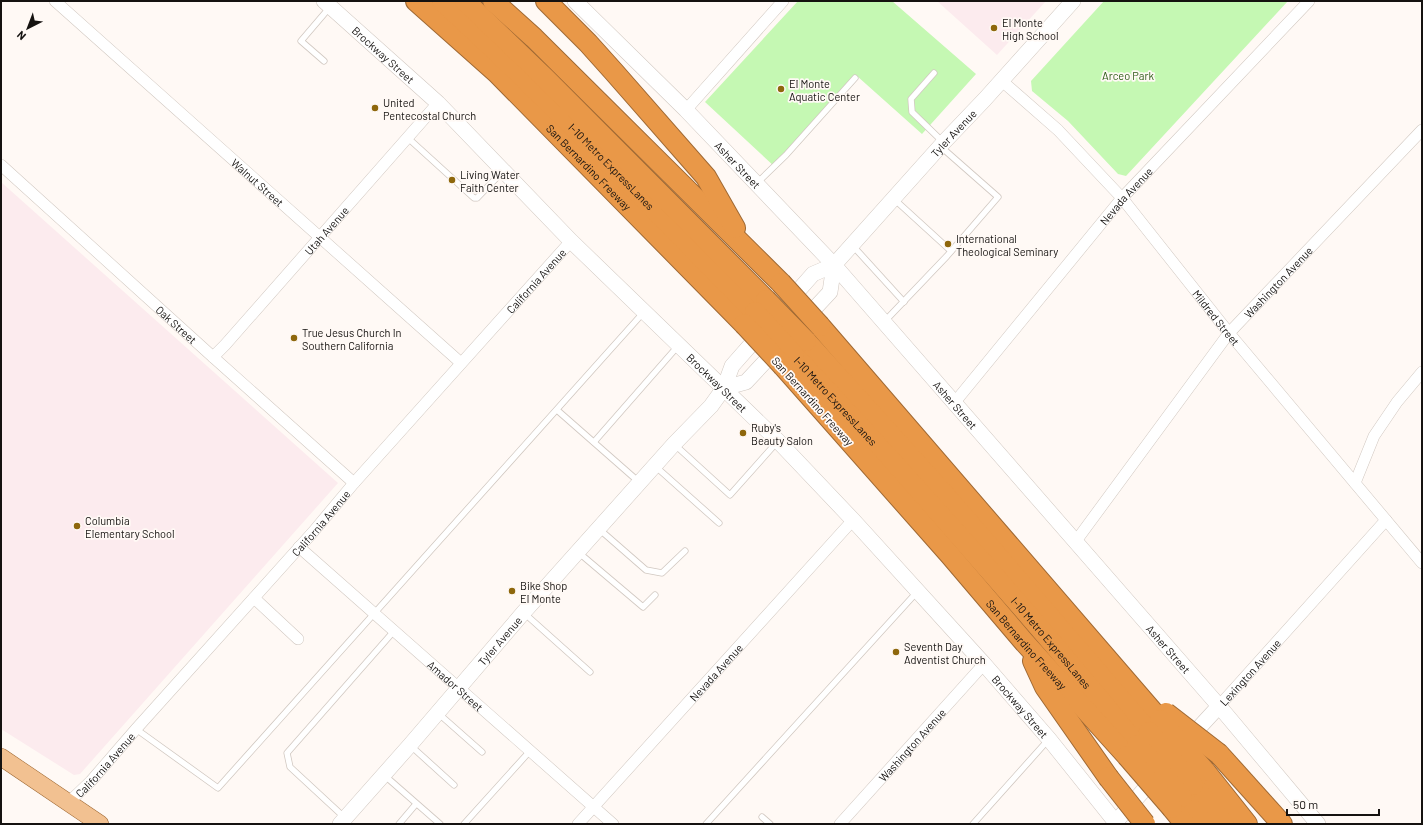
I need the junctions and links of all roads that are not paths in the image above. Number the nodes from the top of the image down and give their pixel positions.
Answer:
1 (55, 1) edge
2 (416, 1) edge
3 (442, 1) edge
4 (465, 1) edge
5 (494, 1) edge
6 (546, 1) edge
7 (575, 1) edge
8 (783, 1) edge
9 (1073, 1) edge
10 (1309, 1) edge
11 (327, 4) edge
12 (324, 61) dead end
13 (934, 73) dead end
14 (855, 78) dead end
15 (1002, 81) junction
16 (438, 103) junction
17 (686, 110) junction
18 (1422, 130) edge
19 (408, 138) junction
20 (942, 144) junction
21 (1, 165) edge
22 (503, 170) junction
23 (756, 184) junction
24 (893, 198) junction
25 (1122, 198) junction
26 (321, 237) junction
27 (571, 241) junction
28 (852, 245) junction
29 (747, 249) junction
30 (951, 251) junction
31 (834, 265) junction
32 (904, 302) junction
33 (645, 312) junction
34 (755, 312) junction
35 (884, 322) junction
36 (1229, 333) junction
37 (680, 345) junction
38 (795, 354) junction
39 (213, 357) junction
40 (461, 363) junction
41 (1422, 372) edge
42 (724, 388) junction
43 (955, 402) junction
44 (557, 410) junction
45 (778, 441) junction
46 (594, 442) junction
47 (674, 444) junction
48 (655, 466) junction
49 (640, 482) junction
50 (354, 483) junction
51 (1355, 483) junction
52 (853, 520) junction
53 (1386, 520) junction
54 (719, 523) dead end
55 (599, 529) junction
56 (1076, 542) junction
57 (299, 547) junction
58 (1417, 550) edge
59 (578, 551) junction
60 (684, 551) dead end
61 (1422, 563) edge
62 (918, 591) junction
63 (655, 595) dead end
64 (254, 598) junction
65 (375, 613) junction
66 (523, 613) junction
67 (394, 630) junction
68 (298, 639) dead end
69 (1025, 643) junction
70 (984, 664) junction
71 (590, 672) dead end
72 (459, 688) junction
73 (1219, 706) junction
74 (437, 712) junction
75 (136, 729) junction
76 (1148, 730) junction
77 (1048, 739) junction
78 (410, 745) junction
79 (530, 750) junction
80 (482, 752) dead end
81 (1, 757) edge
82 (384, 775) junction
83 (454, 785) dead end
84 (1188, 790) junction
85 (69, 802) junction
86 (416, 804) junction
87 (593, 806) junction
88 (762, 816) dead end
89 (342, 821) edge
90 (1116, 823) edge
91 (100, 824) edge
92 (399, 824) edge
93 (440, 824) edge
94 (464, 824) edge
95 (578, 824) edge
96 (613, 824) edge
97 (706, 824) edge
98 (770, 824) edge
99 (840, 824) edge
100 (973, 824) edge
101 (1146, 824) edge
102 (1185, 824) edge
103 (1204, 824) edge
104 (1224, 824) edge
105 (1247, 824) edge
106 (1282, 824) edge
107 (1318, 824) edge

1 - 26 street, Walnut Street
2 - 34 highway, San Bernardino Freeway
3 - 34 highway, I-10 Metro ExpressLanes
4 - 34 highway, I-10 Metro ExpressLanes
5 - 29 highway, San Bernardino Freeway
6 - 29 highway
7 - 17 street, Asher Street
8 - 17 street
9 - 15 street, Tyler Avenue
10 - 25 street, Nevada Avenue
11 - 12 lane
11 - 16 street, Brockway Street
13 - 20 lane
14 - 23 lane
15 - 20 street, Tyler Avenue
15 - 25 street, Mildred Street
16 - 19 street, Utah Avenue
16 - 22 street, Brockway Street
17 - 23 street, Asher Street
18 - 36 street, Washington Avenue
19 - 22 lane
19 - 26 street, Utah Avenue
20 - 24 street, Tyler Avenue
20 - 30 lane
21 - 39 street, Oak Street
22 - 27 street, Brockway Street
23 - 31 street, Asher Street
24 - 28 street, Tyler Avenue
24 - 30 lane
25 - 36 street, Mildred Street
25 - 43 street, Nevada Avenue
26 - 39 street, Utah Avenue
26 - 40 street, Walnut Street
27 - 33 street, Brockway Street
27 - 40 street, California Avenue
28 - 31 street, Tyler Avenue
28 - 32 lane
29 - 76 highway, San Bernardino Freeway, bridge
30 - 32 lane
31 - 35 street, Asher Street
31 - 42 street, Tyler Avenue
31 - 42 street
32 - 35 lane
33 - 37 street, Brockway Street
33 - 44 lane
34 - 38 highway, San Bernardino Freeway, bridge
34 - 38 highway, I-10 Metro ExpressLanes, bridge
35 - 43 street, Asher Street
36 - 51 street, Mildred Street
36 - 56 street, Washington Avenue
37 - 42 street, Brockway Street
37 - 46 lane
38 - 69 highway, San Bernardino Freeway
38 - 76 highway, I-10 Metro ExpressLanes
39 - 50 street, Oak Street
40 - 50 street, California Avenue
41 - 51 street
42 - 45 street, Brockway Street
42 - 47 street, Tyler Avenue
43 - 56 street, Asher Street
44 - 46 lane
44 - 65 lane
45 - 47 lane
45 - 52 street, Brockway Street
46 - 49 lane
47 - 48 street, Tyler Avenue
48 - 49 street, Tyler Avenue
48 - 54 lane
49 - 55 street, Tyler Avenue
50 - 57 street, California Avenue
51 - 53 street, Mildred Street
52 - 62 street, Brockway Street
52 - 87 street, Nevada Avenue
53 - 58 street, Mildred Street
53 - 73 street, Lexington Avenue
55 - 59 street, Tyler Avenue
55 - 60 lane
56 - 73 street, Asher Street
57 - 64 street, California Avenue
57 - 65 street, Amador Street
58 - 61 street, Mildred Street
59 - 63 lane
59 - 66 street, Tyler Avenue
62 - 70 street, Brockway Street
62 - 97 lane
64 - 68 street
64 - 75 street, California Avenue
65 - 67 street, Amador Street
65 - 75 lane
66 - 71 lane
66 - 72 street, Tyler Avenue
67 - 72 street, Amador Street
67 - 89 lane
69 - 76 highway, San Bernardino Freeway
69 - 101 highway, bridge
70 - 77 street, Brockway Street
70 - 99 street, Washington Avenue
72 - 74 street, Tyler Avenue
72 - 79 street, Amador Street
73 - 90 street, Lexington Avenue
73 - 107 street, Asher Street
74 - 78 street, Tyler Avenue
74 - 80 lane
75 - 85 street, California Avenue
76 - 84 highway, San Bernardino Freeway, bridge
76 - 84 highway, San Bernardino Freeway, bridge
76 - 106 highway, bridge
77 - 90 street, Brockway Street
77 - 100 lane
78 - 82 street, Tyler Avenue
78 - 83 lane
79 - 87 street, Amador Street
79 - 94 lane
81 - 85 main road
82 - 86 lane
82 - 89 street, Tyler Avenue
84 - 102 highway, San Bernardino Freeway
84 - 103 highway
84 - 104 highway
84 - 105 highway, San Bernardino Freeway
85 - 91 main road
86 - 92 lane
86 - 93 lane
87 - 95 street, Nevada Avenue
87 - 96 street, Amador Street
88 - 98 lane

